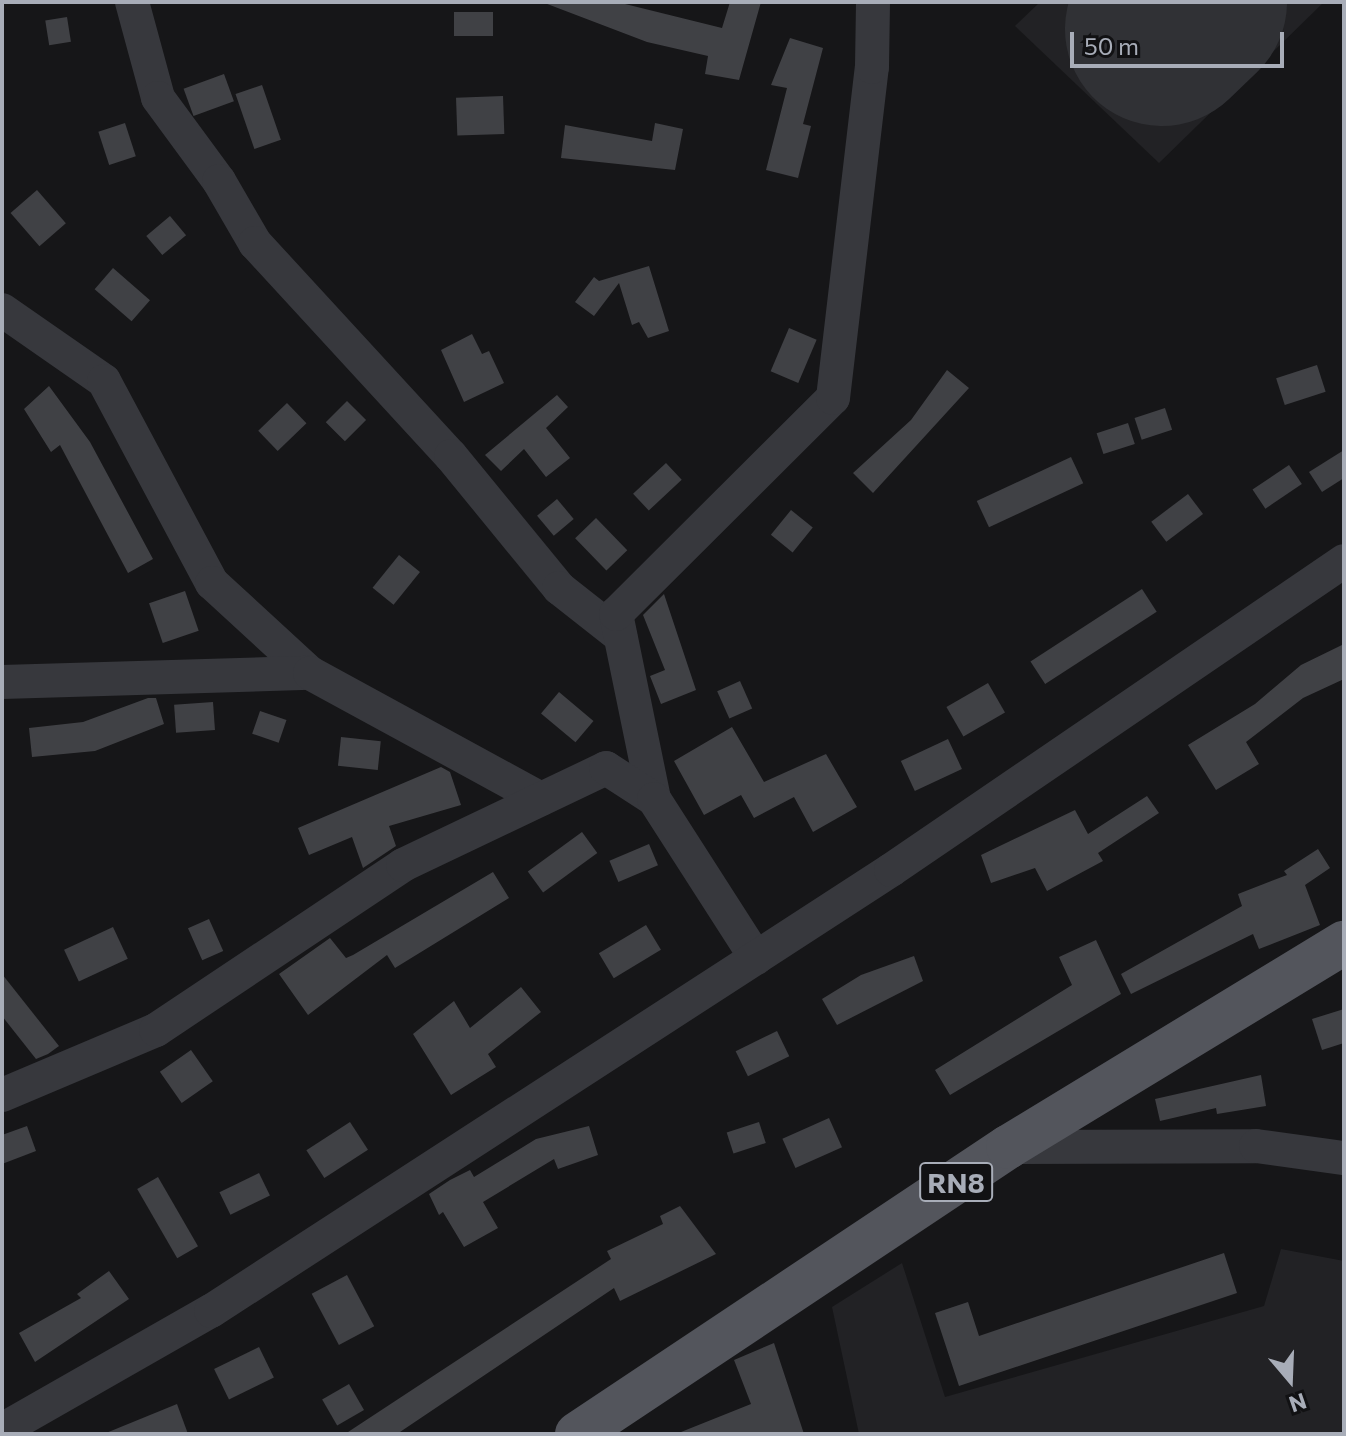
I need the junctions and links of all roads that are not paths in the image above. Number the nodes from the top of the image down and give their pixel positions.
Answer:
1 (132, 2) edge
2 (873, 2) edge
3 (2, 310) edge
4 (1344, 561) edge
5 (620, 636) junction
6 (310, 673) junction
7 (2, 682) edge
8 (541, 799) junction
9 (654, 799) junction
10 (1344, 943) edge
11 (756, 958) junction
12 (2, 1095) edge
13 (1008, 1147) junction
14 (1344, 1158) edge
15 (2, 1430) edge
16 (577, 1434) edge

1 - 5 street
2 - 5 street
3 - 6 street
4 - 11 street
5 - 9 street
6 - 7 street
6 - 8 street
8 - 9 street
8 - 12 street
9 - 11 street
10 - 13 main road, RN8
11 - 15 street
13 - 14 street
13 - 16 main road, RN8

